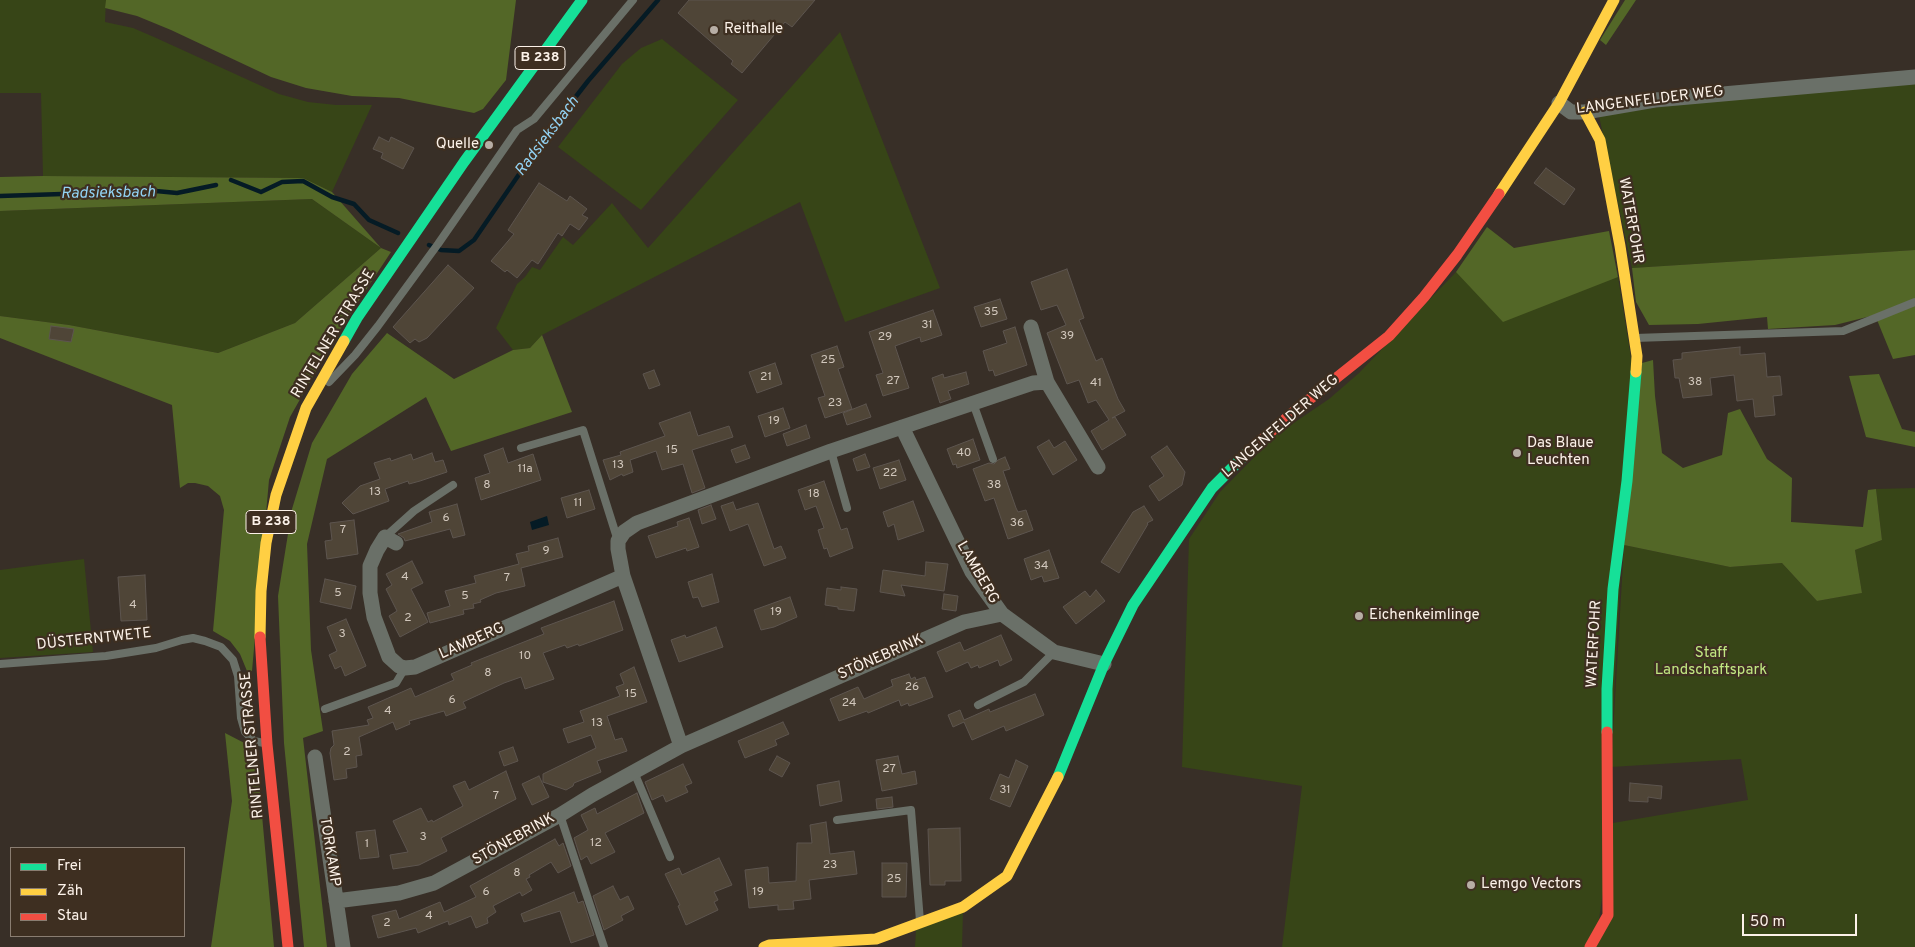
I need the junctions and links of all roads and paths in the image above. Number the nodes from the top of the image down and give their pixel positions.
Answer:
1 (582, 0) edge
2 (633, 0) edge
3 (1614, 0) edge
4 (1915, 77) edge
5 (1559, 103) junction
6 (1585, 112) junction
7 (507, 123) junction
8 (1915, 302) edge
9 (1031, 327) dead end
10 (1634, 338) junction
11 (1047, 382) junction
12 (313, 393) junction
13 (973, 403) junction
14 (902, 427) junction
15 (521, 448) dead end
16 (832, 451) junction
17 (993, 459) dead end
18 (1098, 467) dead end
19 (453, 485) dead end
20 (847, 508) dead end
21 (390, 540) joint
22 (618, 541) junction
23 (623, 576) junction
24 (1002, 614) junction
25 (1054, 652) junction
26 (0, 664) edge
27 (1104, 664) junction
28 (405, 668) junction
29 (978, 705) dead end
30 (325, 709) dead end
31 (267, 744) junction
32 (681, 746) junction
33 (315, 757) dead end
34 (634, 772) junction
35 (560, 815) junction
36 (837, 820) dead end
37 (670, 857) dead end
38 (336, 901) junction
39 (920, 923) junction
40 (288, 947) edge
41 (342, 947) edge
42 (604, 947) edge
43 (764, 947) edge
44 (1590, 947) edge

1 - 7 street, RINTELNER STRASSE / B 238
2 - 7 lane
3 - 5 street
4 - 6 street, LANGENFELDER WEG
5 - 6 street, LANGENFELDER WEG
5 - 27 street, LANGENFELDER WEG
6 - 10 street, WATERFOHR
7 - 12 street, RINTELNER STRASSE / B 238
7 - 12 lane
8 - 10 lane
9 - 11 street
10 - 44 street, WATERFOHR
11 - 13 street
11 - 18 street
12 - 31 street, RINTELNER STRASSE / B 238
13 - 14 street
13 - 17 lane
14 - 16 street
14 - 24 street, LAMBERG
15 - 22 lane
16 - 20 lane
16 - 22 street
19 - 21 lane
21 - 28 street
22 - 23 street
23 - 28 street, LAMBERG
23 - 32 street
24 - 25 street, LAMBERG
24 - 32 street, STÖNEBRINK
25 - 27 street, LAMBERG
25 - 29 lane
26 - 31 lane, DÜSTERNTWETE
27 - 39 street, LANGENFELDER WEG
28 - 30 lane
31 - 40 street, RINTELNER STRASSE / B 238
32 - 34 street, STÖNEBRINK
33 - 38 street, TORKAMP
34 - 35 street, STÖNEBRINK
34 - 37 lane
35 - 38 street, STÖNEBRINK
35 - 42 lane
36 - 39 lane
38 - 41 street, TORKAMP
39 - 43 street, LANGENFELDER WEG

